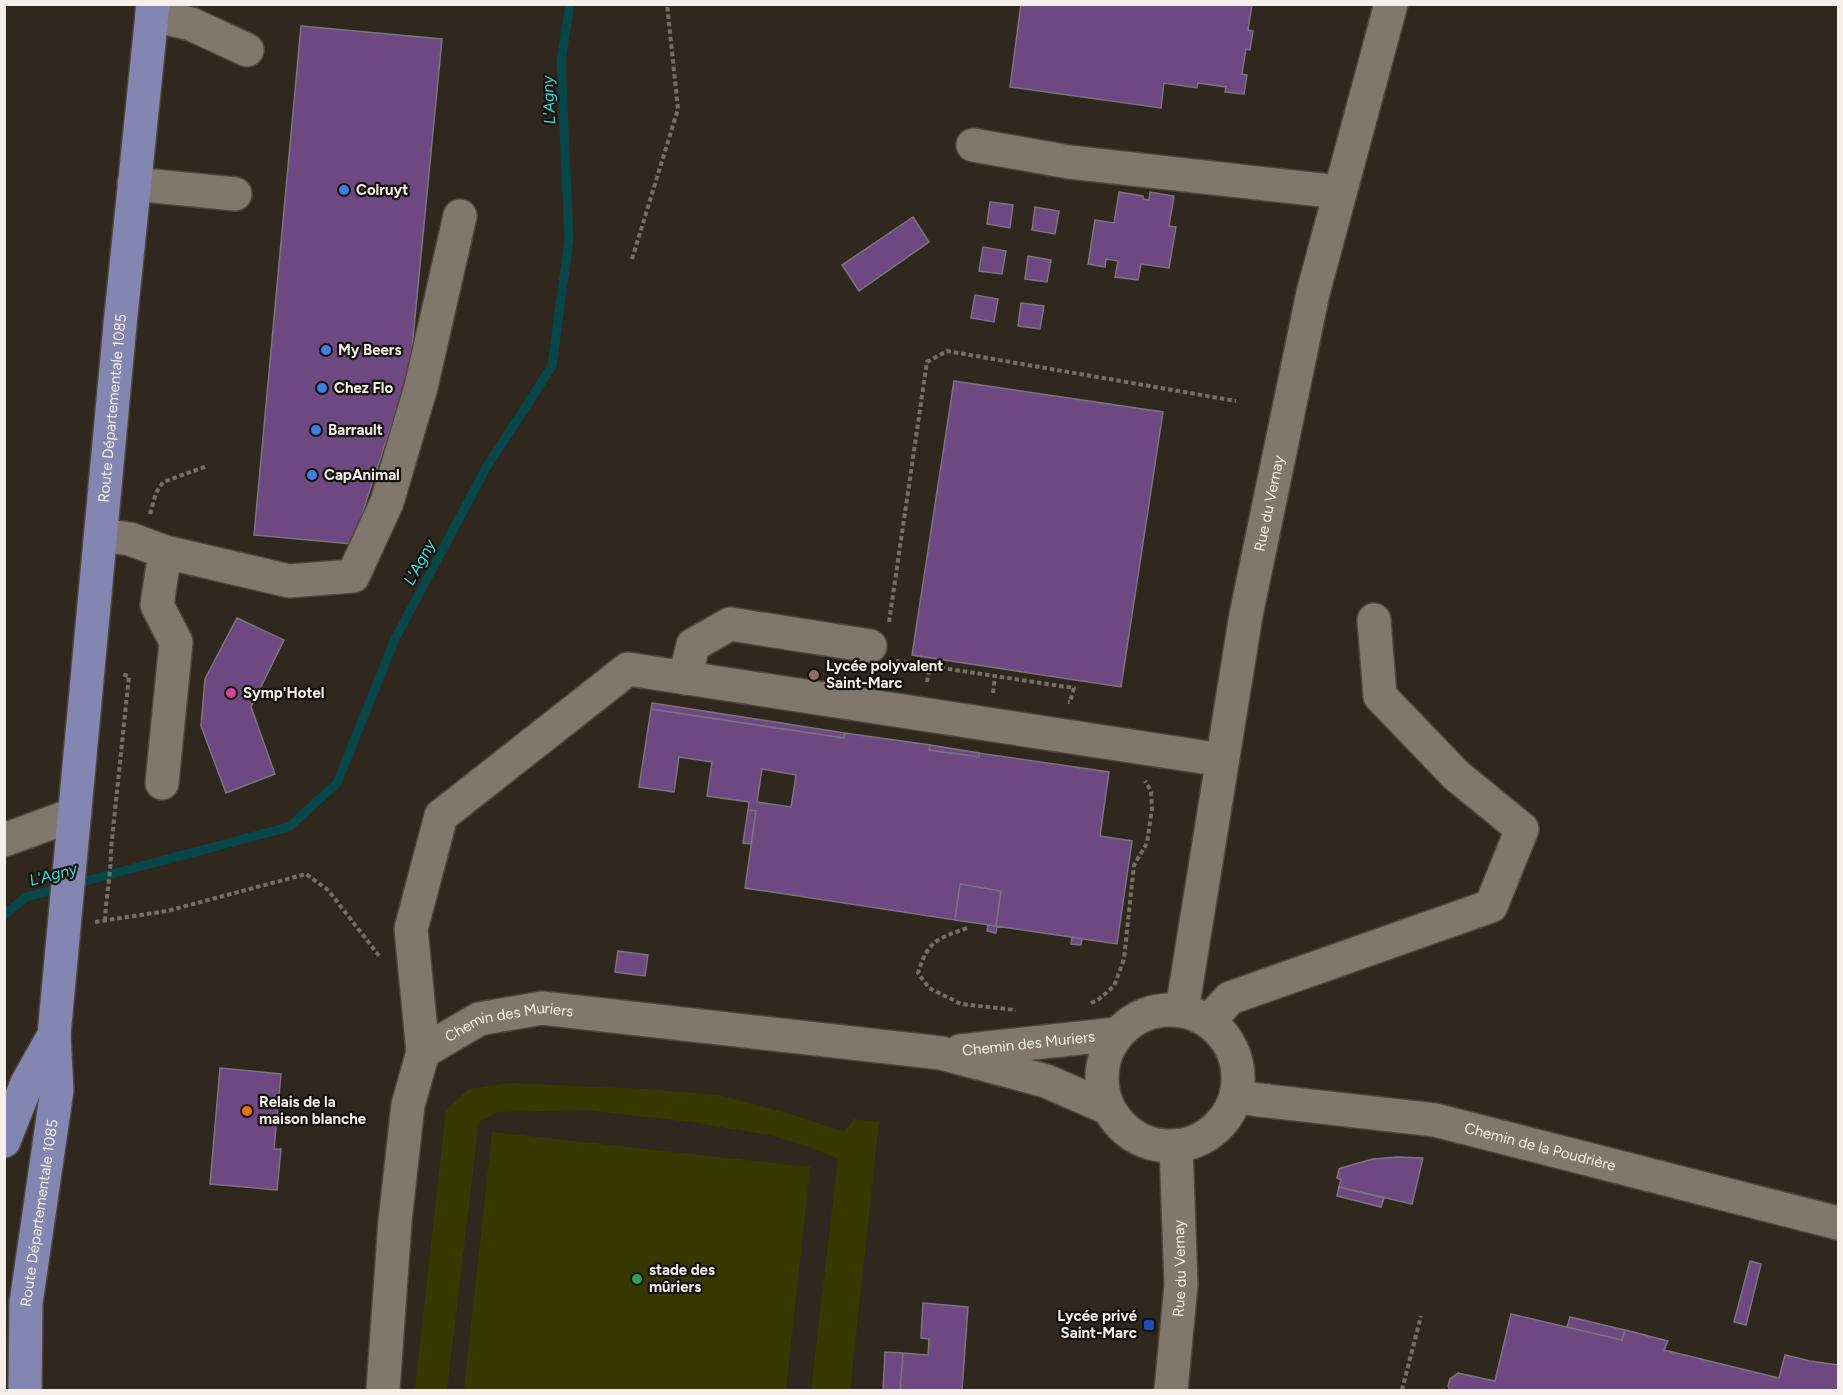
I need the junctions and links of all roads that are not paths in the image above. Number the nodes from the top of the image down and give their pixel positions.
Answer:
1 (1391, 4) edge
2 (152, 10) edge
3 (247, 50) dead end
4 (973, 146) dead end
5 (134, 184) junction
6 (1339, 192) junction
7 (235, 194) dead end
8 (460, 216) dead end
9 (101, 535) junction
10 (153, 548) junction
11 (1374, 620) dead end
12 (883, 642) road end
13 (685, 678) junction
14 (1222, 760) junction
15 (162, 783) dead end
16 (73, 829) junction
17 (4, 840) edge
18 (1196, 1016) junction
19 (1116, 1034) junction
20 (54, 1035) junction
21 (423, 1052) junction
22 (941, 1053) junction
23 (1237, 1096) junction
24 (1108, 1108) junction
25 (4, 1141) edge
26 (1176, 1147) junction
27 (1839, 1222) edge
28 (25, 1390) edge
29 (383, 1390) edge
30 (1171, 1390) edge

1 - 6 street, Rue du Vernay
2 - 3 street
2 - 5 main road, Route Départementale 1085
4 - 6 street
5 - 7 street
5 - 9 main road, Route Départementale 1085
6 - 14 street, Rue du Vernay
8 - 10 street
9 - 10 street
9 - 16 main road, Route Départementale 1085
10 - 15 street
11 - 18 street
12 - 13 street
13 - 14 street
13 - 21 street
14 - 18 street, Rue du Vernay
16 - 17 street
16 - 20 main road, Route Départementale 1085
18 - 19 street
18 - 23 street
19 - 22 street, Chemin des Muriers
19 - 24 street
20 - 25 main road
20 - 28 main road, Route Départementale 1085
21 - 22 street, Chemin des Muriers
21 - 29 street
22 - 24 street, Chemin des Muriers
23 - 26 street
23 - 27 street, Chemin de la Poudrière
24 - 26 street
26 - 30 street, Rue du Vernay

